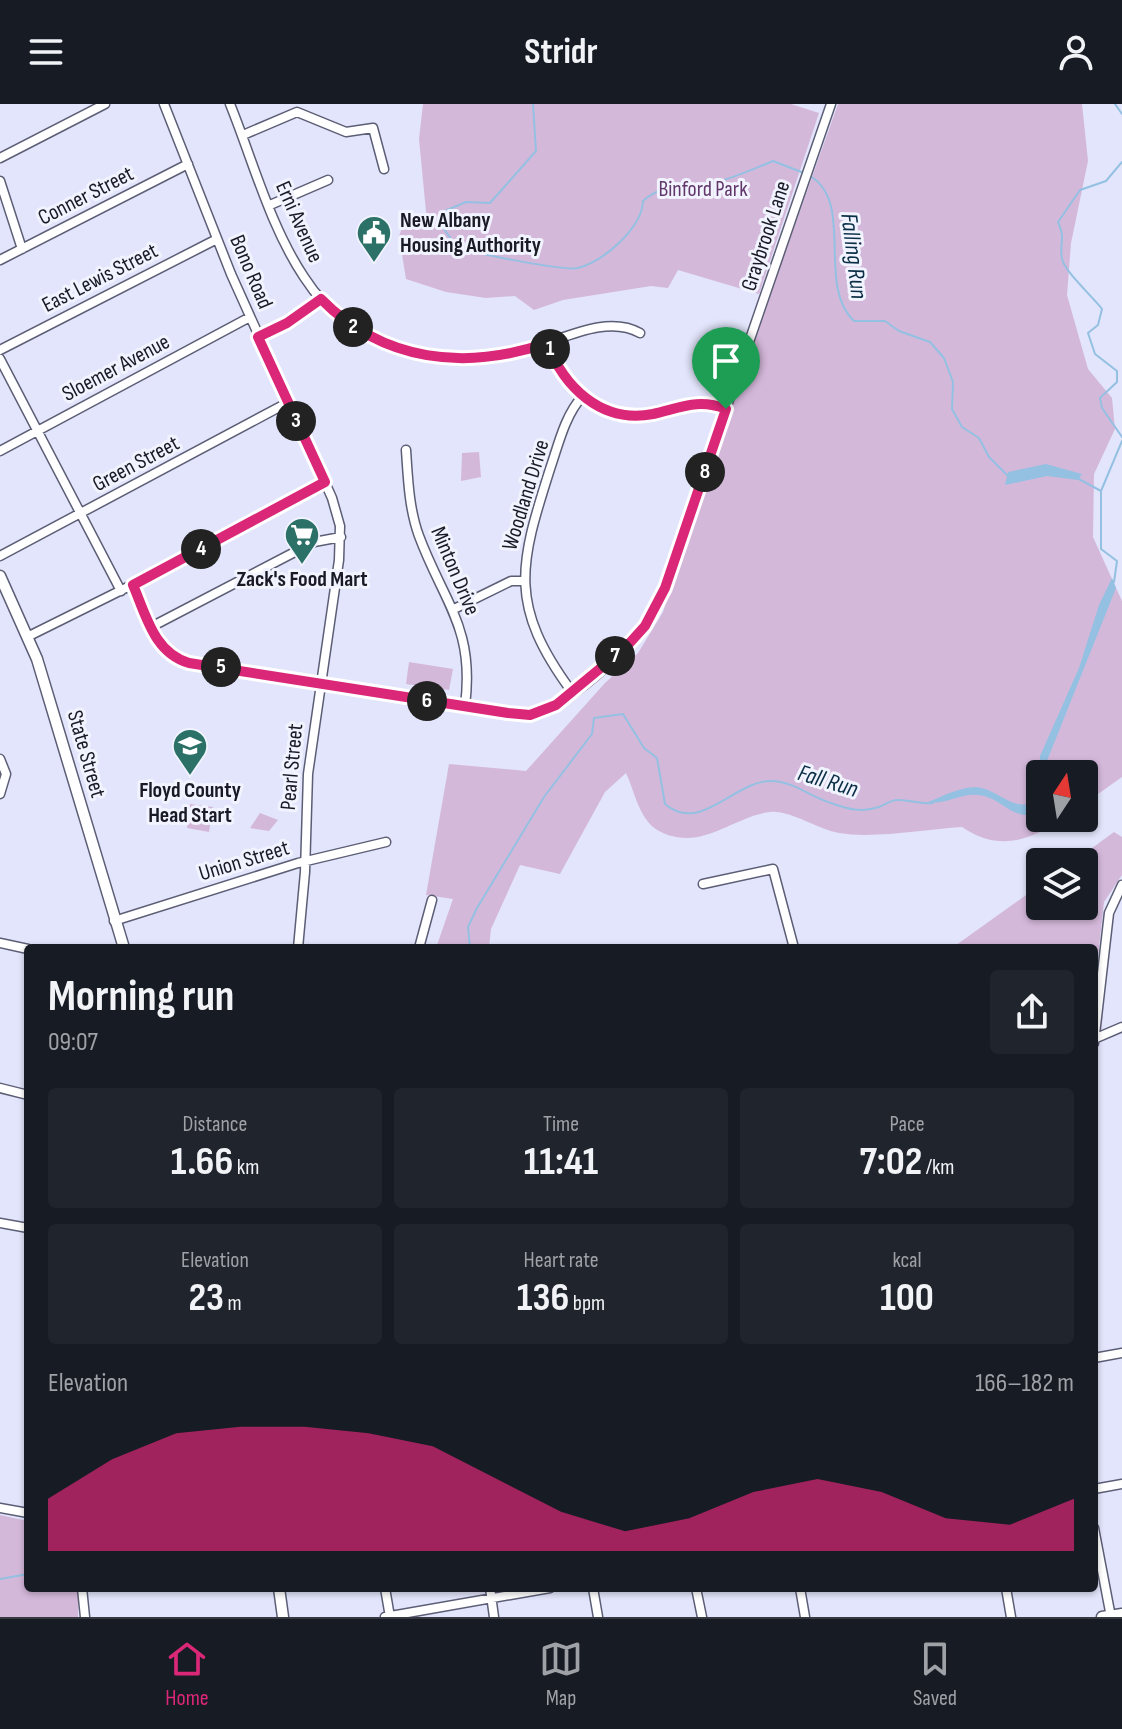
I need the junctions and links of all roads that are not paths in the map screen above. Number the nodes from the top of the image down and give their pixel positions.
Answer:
1 (105, 104) edge
2 (164, 104) edge
3 (230, 104) edge
4 (831, 104) edge
5 (243, 135) junction
6 (0, 158) edge
7 (188, 164) junction
8 (384, 169) dead end
9 (328, 180) dead end
10 (0, 181) edge
11 (270, 205) junction
12 (217, 239) junction
13 (22, 249) junction
14 (0, 260) edge
15 (321, 299) junction
16 (250, 317) junction
17 (640, 333) dead end
18 (258, 337) junction
19 (547, 343) junction
20 (0, 350) edge
21 (0, 359) edge
22 (4, 376) edge
23 (582, 397) junction
24 (287, 403) junction
25 (726, 409) junction
26 (38, 431) junction
27 (406, 450) dead end
28 (0, 451) edge
29 (325, 482) junction
30 (81, 514) junction
31 (341, 537) junction
32 (0, 556) edge
33 (0, 576) edge
34 (523, 581) junction
35 (133, 585) junction
36 (121, 591) junction
37 (454, 609) junction
38 (151, 627) junction
39 (29, 636) junction
40 (319, 684) junction
41 (572, 692) junction
42 (465, 706) junction
43 (0, 759) edge
44 (0, 794) edge
45 (386, 842) dead end
46 (305, 861) junction
47 (703, 884) dead end
48 (1122, 885) edge
49 (432, 900) dead end
50 (114, 921) junction
51 (0, 943) edge
52 (123, 944) edge
53 (298, 944) edge
54 (420, 944) edge
55 (793, 944) edge
56 (24, 948) edge
57 (1098, 1007) edge
58 (1122, 1027) edge
59 (1098, 1039) edge
60 (0, 1088) edge
61 (24, 1094) edge
62 (0, 1223) edge
63 (24, 1227) edge
64 (1122, 1353) edge
65 (1098, 1357) edge
66 (1122, 1484) edge
67 (1098, 1488) edge
68 (0, 1508) edge
69 (24, 1512) edge
70 (1098, 1548) edge
71 (82, 1592) edge
72 (280, 1592) edge
73 (385, 1592) edge
74 (490, 1592) edge
75 (526, 1592) edge
76 (594, 1592) edge
77 (697, 1592) edge
78 (801, 1592) edge
79 (1007, 1592) edge
80 (490, 1598) junction
81 (1112, 1616) edge
82 (85, 1617) edge
83 (283, 1617) edge
84 (388, 1617) edge
85 (494, 1617) edge
86 (598, 1617) edge
87 (702, 1617) edge
88 (805, 1617) edge
89 (1011, 1617) edge

1 - 6 street
2 - 7 street, Bono Road
3 - 5 street, Erni Avenue
4 - 25 street, Graybrook Lane
5 - 8 street
5 - 11 street, Erni Avenue
7 - 12 street, Bono Road
7 - 13 street, Conner Street
9 - 11 street
10 - 13 street
11 - 15 street, Erni Avenue
12 - 16 street, Bono Road
12 - 20 street, East Lewis Street
13 - 14 street, Conner Street
15 - 18 street
15 - 19 street, Erni Avenue
16 - 18 street, Bono Road
16 - 26 street, Sloemer Avenue
17 - 19 street, Erni Avenue
18 - 24 street, Bono Road
19 - 23 street
21 - 22 street
22 - 26 street
23 - 25 street
23 - 34 street, Woodland Drive
24 - 29 street, Bono Road
24 - 30 street, Green Street
25 - 41 street, Graybrook Lane
26 - 28 street, Sloemer Avenue
26 - 30 street
27 - 37 street, Minton Drive
29 - 31 street, Bono Road
29 - 35 street
30 - 32 street, Green Street
30 - 36 street
31 - 38 street
31 - 40 street, Bono Road
33 - 39 main road, State Street
34 - 37 street
34 - 41 street, Woodland Drive
35 - 36 street
35 - 38 street, Graybrook Lane
36 - 39 street
37 - 42 street, Minton Drive
38 - 40 street, Graybrook Lane
39 - 50 main road, State Street
40 - 42 street, Graybrook Lane
40 - 46 street, Pearl Street
41 - 42 street, Graybrook Lane
43 - 44 street
45 - 46 street, Union Street
46 - 50 street, Union Street
46 - 53 street, Pearl Street
47 - 55 street
48 - 57 street
49 - 54 street
50 - 52 main road, State Street
51 - 56 street
58 - 59 street
60 - 61 street
62 - 63 street
64 - 65 street
66 - 67 street
68 - 69 street
70 - 81 street
71 - 82 street
72 - 83 main road
73 - 84 street
74 - 80 street
75 - 80 street
76 - 86 street
77 - 87 street
78 - 88 street
79 - 89 street
80 - 84 street
80 - 85 street

